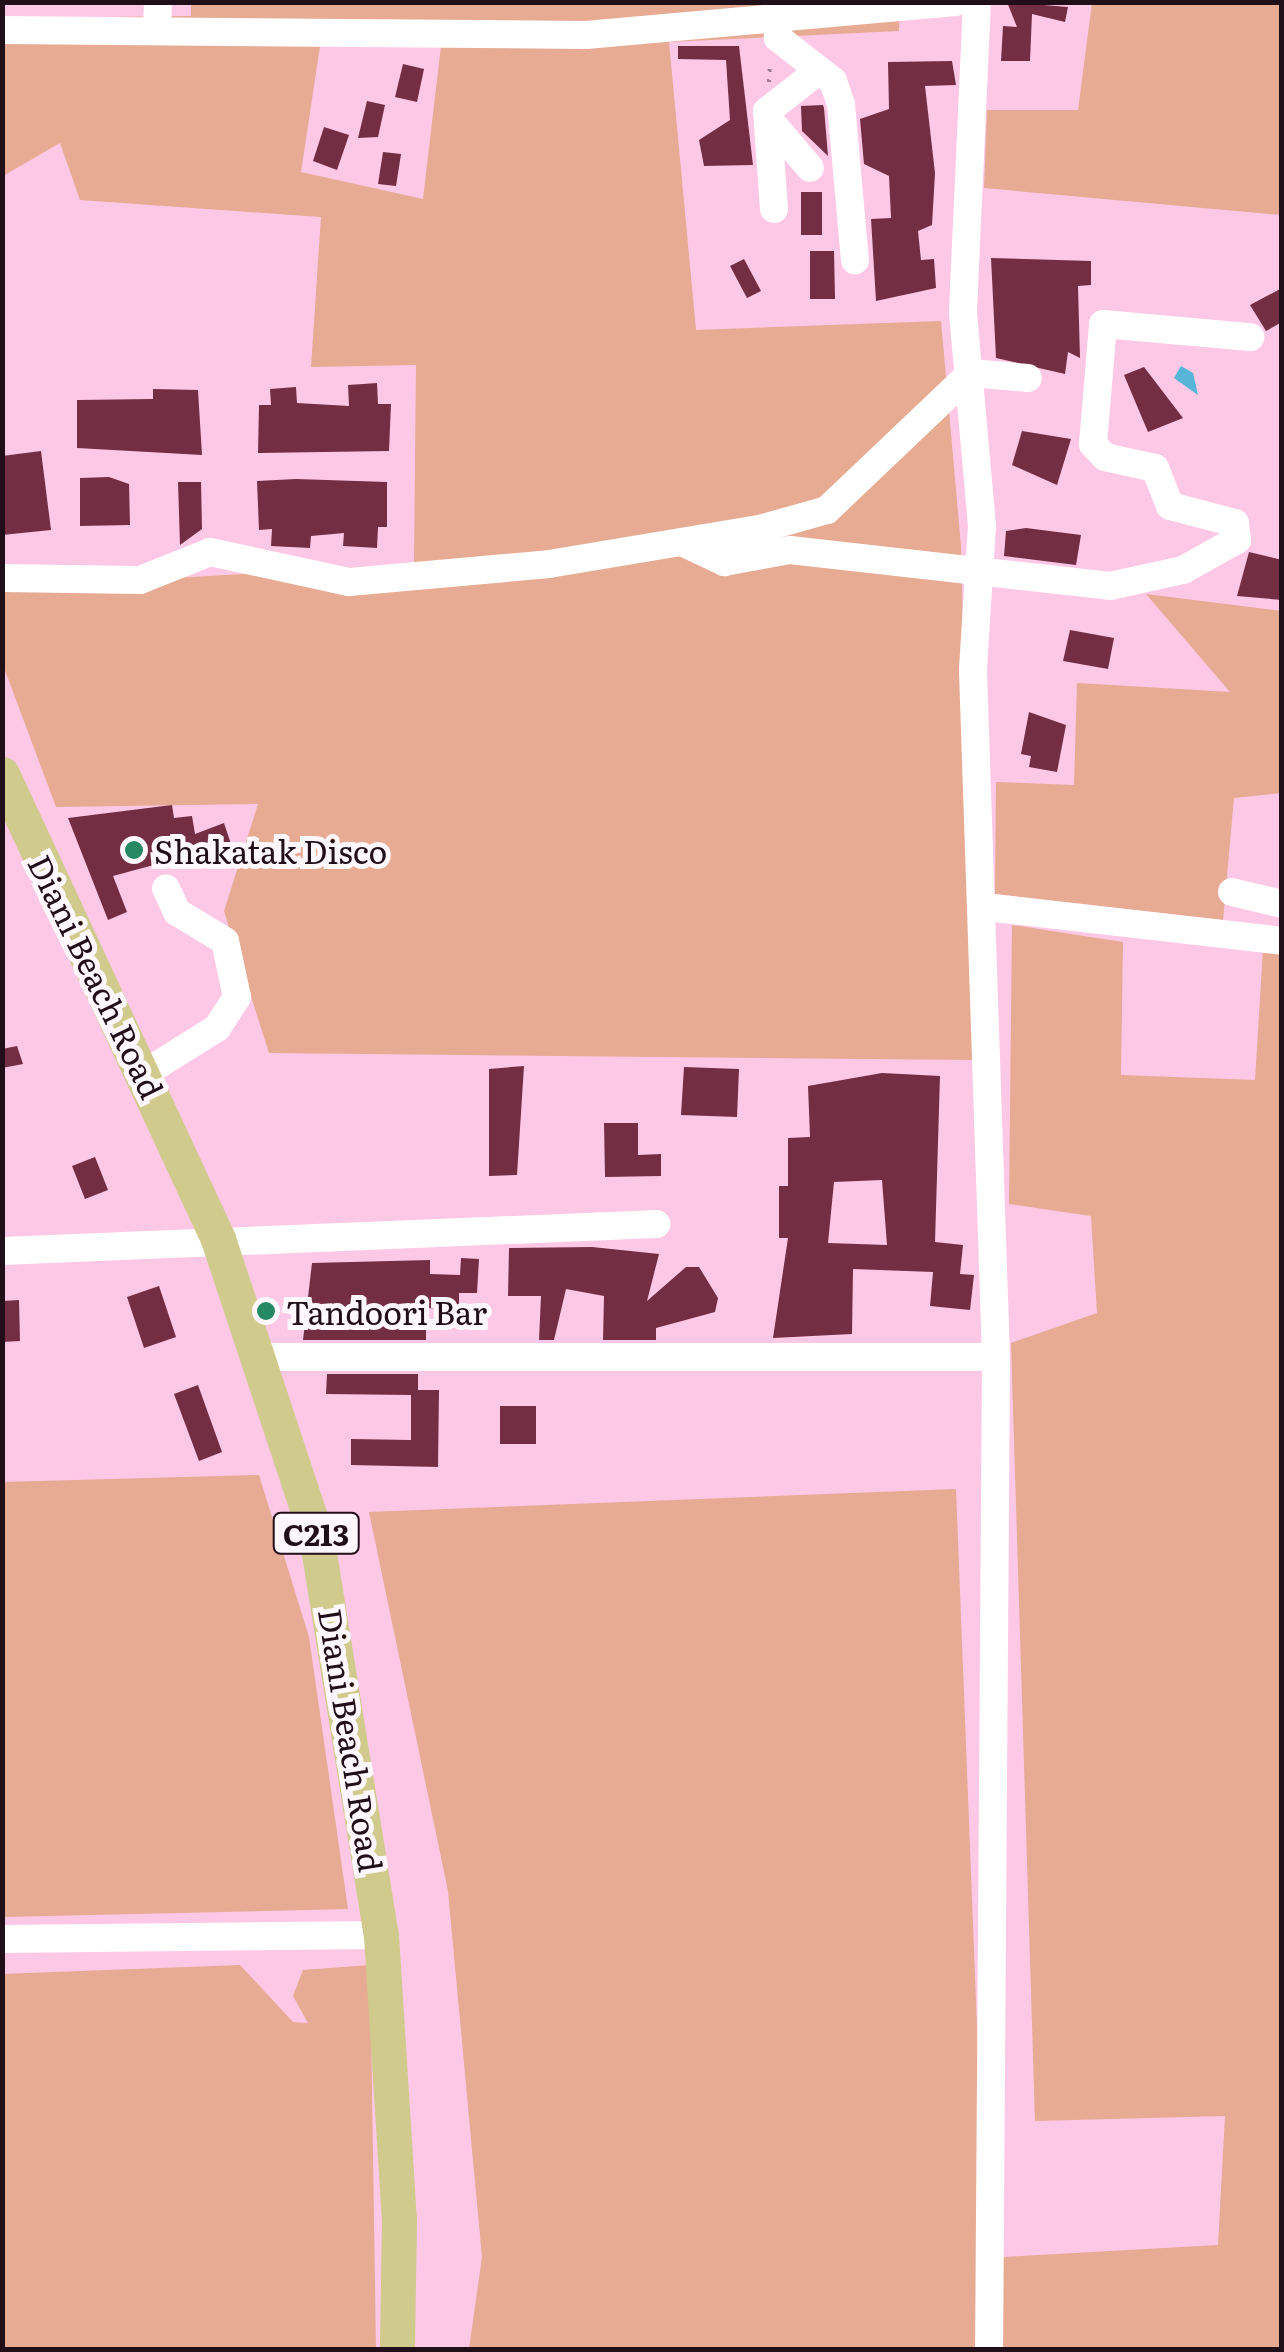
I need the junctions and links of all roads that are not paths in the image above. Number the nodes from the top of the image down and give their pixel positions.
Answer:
1 (956, 2) edge
2 (977, 2) edge
3 (157, 16) edge
4 (777, 27) junction
5 (2, 30) edge
6 (818, 71) junction
7 (768, 111) junction
8 (810, 168) dead end
9 (774, 208) dead end
10 (855, 260) dead end
11 (1250, 337) dead end
12 (970, 374) junction
13 (1028, 378) dead end
14 (682, 542) junction
15 (979, 569) junction
16 (2, 578) edge
17 (5, 787) edge
18 (166, 888) dead end
19 (1257, 900) edge
20 (984, 907) junction
21 (1268, 939) edge
22 (145, 1072) junction
23 (656, 1224) dead end
24 (218, 1239) junction
25 (2, 1251) edge
26 (262, 1357) junction
27 (996, 1357) junction
28 (382, 1935) junction
29 (2, 1939) edge
30 (397, 2350) edge
31 (988, 2350) edge

1 - 4 street
2 - 12 street
3 - 4 street
3 - 5 street
4 - 6 street
6 - 7 street
6 - 10 street
7 - 8 street
7 - 9 street
11 - 15 street
12 - 13 street
12 - 14 street
12 - 15 street
14 - 15 street
14 - 16 street
15 - 20 street
17 - 22 main road, Diani Beach Road / C213
18 - 22 street
19 - 21 street
20 - 21 street
20 - 27 street
22 - 24 main road, Diani Beach Road / C213
23 - 24 street
24 - 25 street
24 - 26 main road, Diani Beach Road / C213
26 - 27 street
26 - 28 main road, Diani Beach Road / C213
27 - 31 street
28 - 29 street
28 - 30 main road, Diani Beach Road / C213

